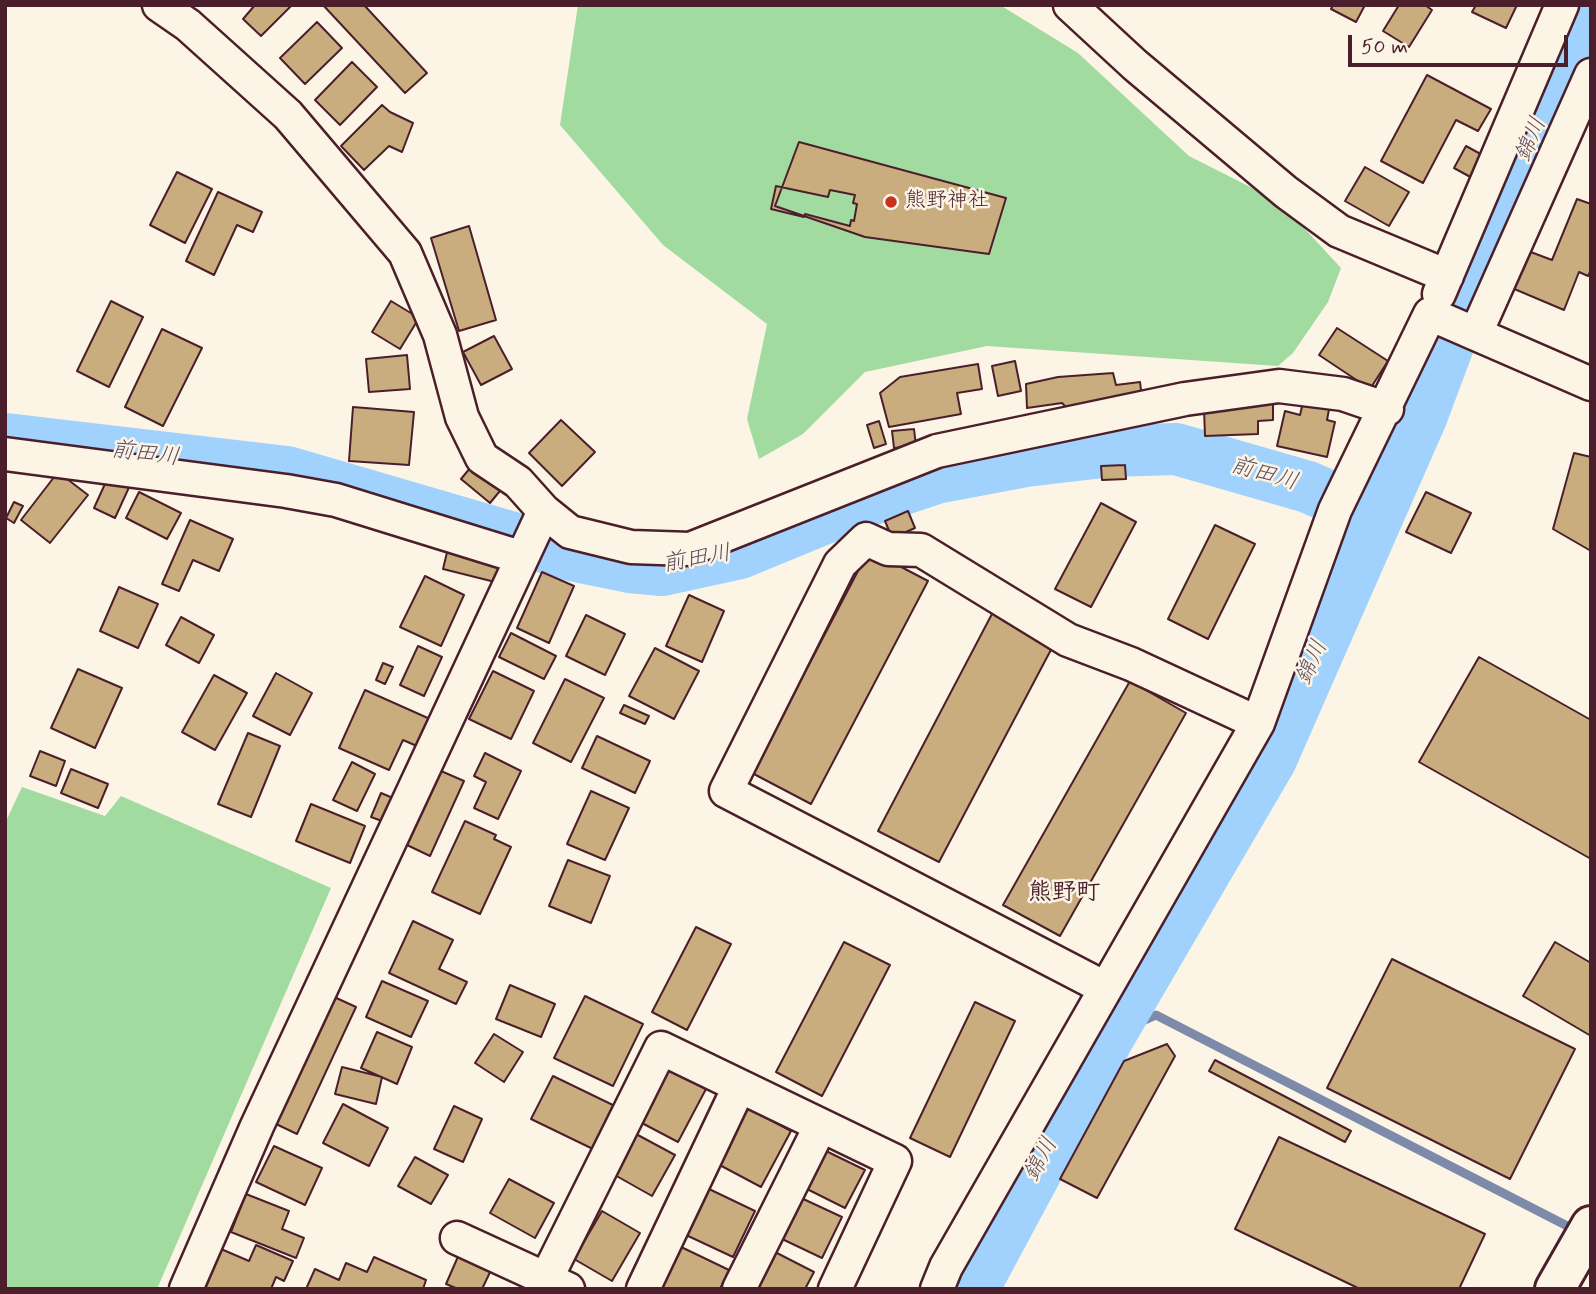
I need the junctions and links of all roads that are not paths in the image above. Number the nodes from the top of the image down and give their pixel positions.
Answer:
1 (159, 5) edge
2 (1070, 5) edge
3 (1562, 5) edge
4 (1591, 75) edge
5 (1581, 123) edge
6 (1447, 276) junction
7 (1430, 314) junction
8 (1476, 333) junction
9 (1591, 384) edge
10 (1387, 409) junction
11 (5, 454) edge
12 (544, 511) junction
13 (520, 557) junction
14 (1258, 723) junction
15 (1105, 988) junction
16 (740, 1087) junction
17 (820, 1127) junction
18 (1591, 1226) edge
19 (457, 1238) dead end
20 (557, 1284) edge
21 (186, 1289) edge
22 (643, 1289) edge
23 (739, 1289) edge
24 (835, 1289) edge
25 (937, 1289) edge
26 (1555, 1289) edge

1 - 12 street
2 - 6 street
3 - 6 street
4 - 5 street
5 - 8 street
6 - 7 street
7 - 8 street
7 - 10 street
8 - 9 street
10 - 12 street
10 - 14 street
11 - 13 street
12 - 13 street
13 - 21 street
14 - 15 street
14 - 15 street
15 - 25 street
16 - 17 street
16 - 20 street
16 - 22 street
17 - 23 street
17 - 24 street
18 - 26 main road
19 - 20 street

